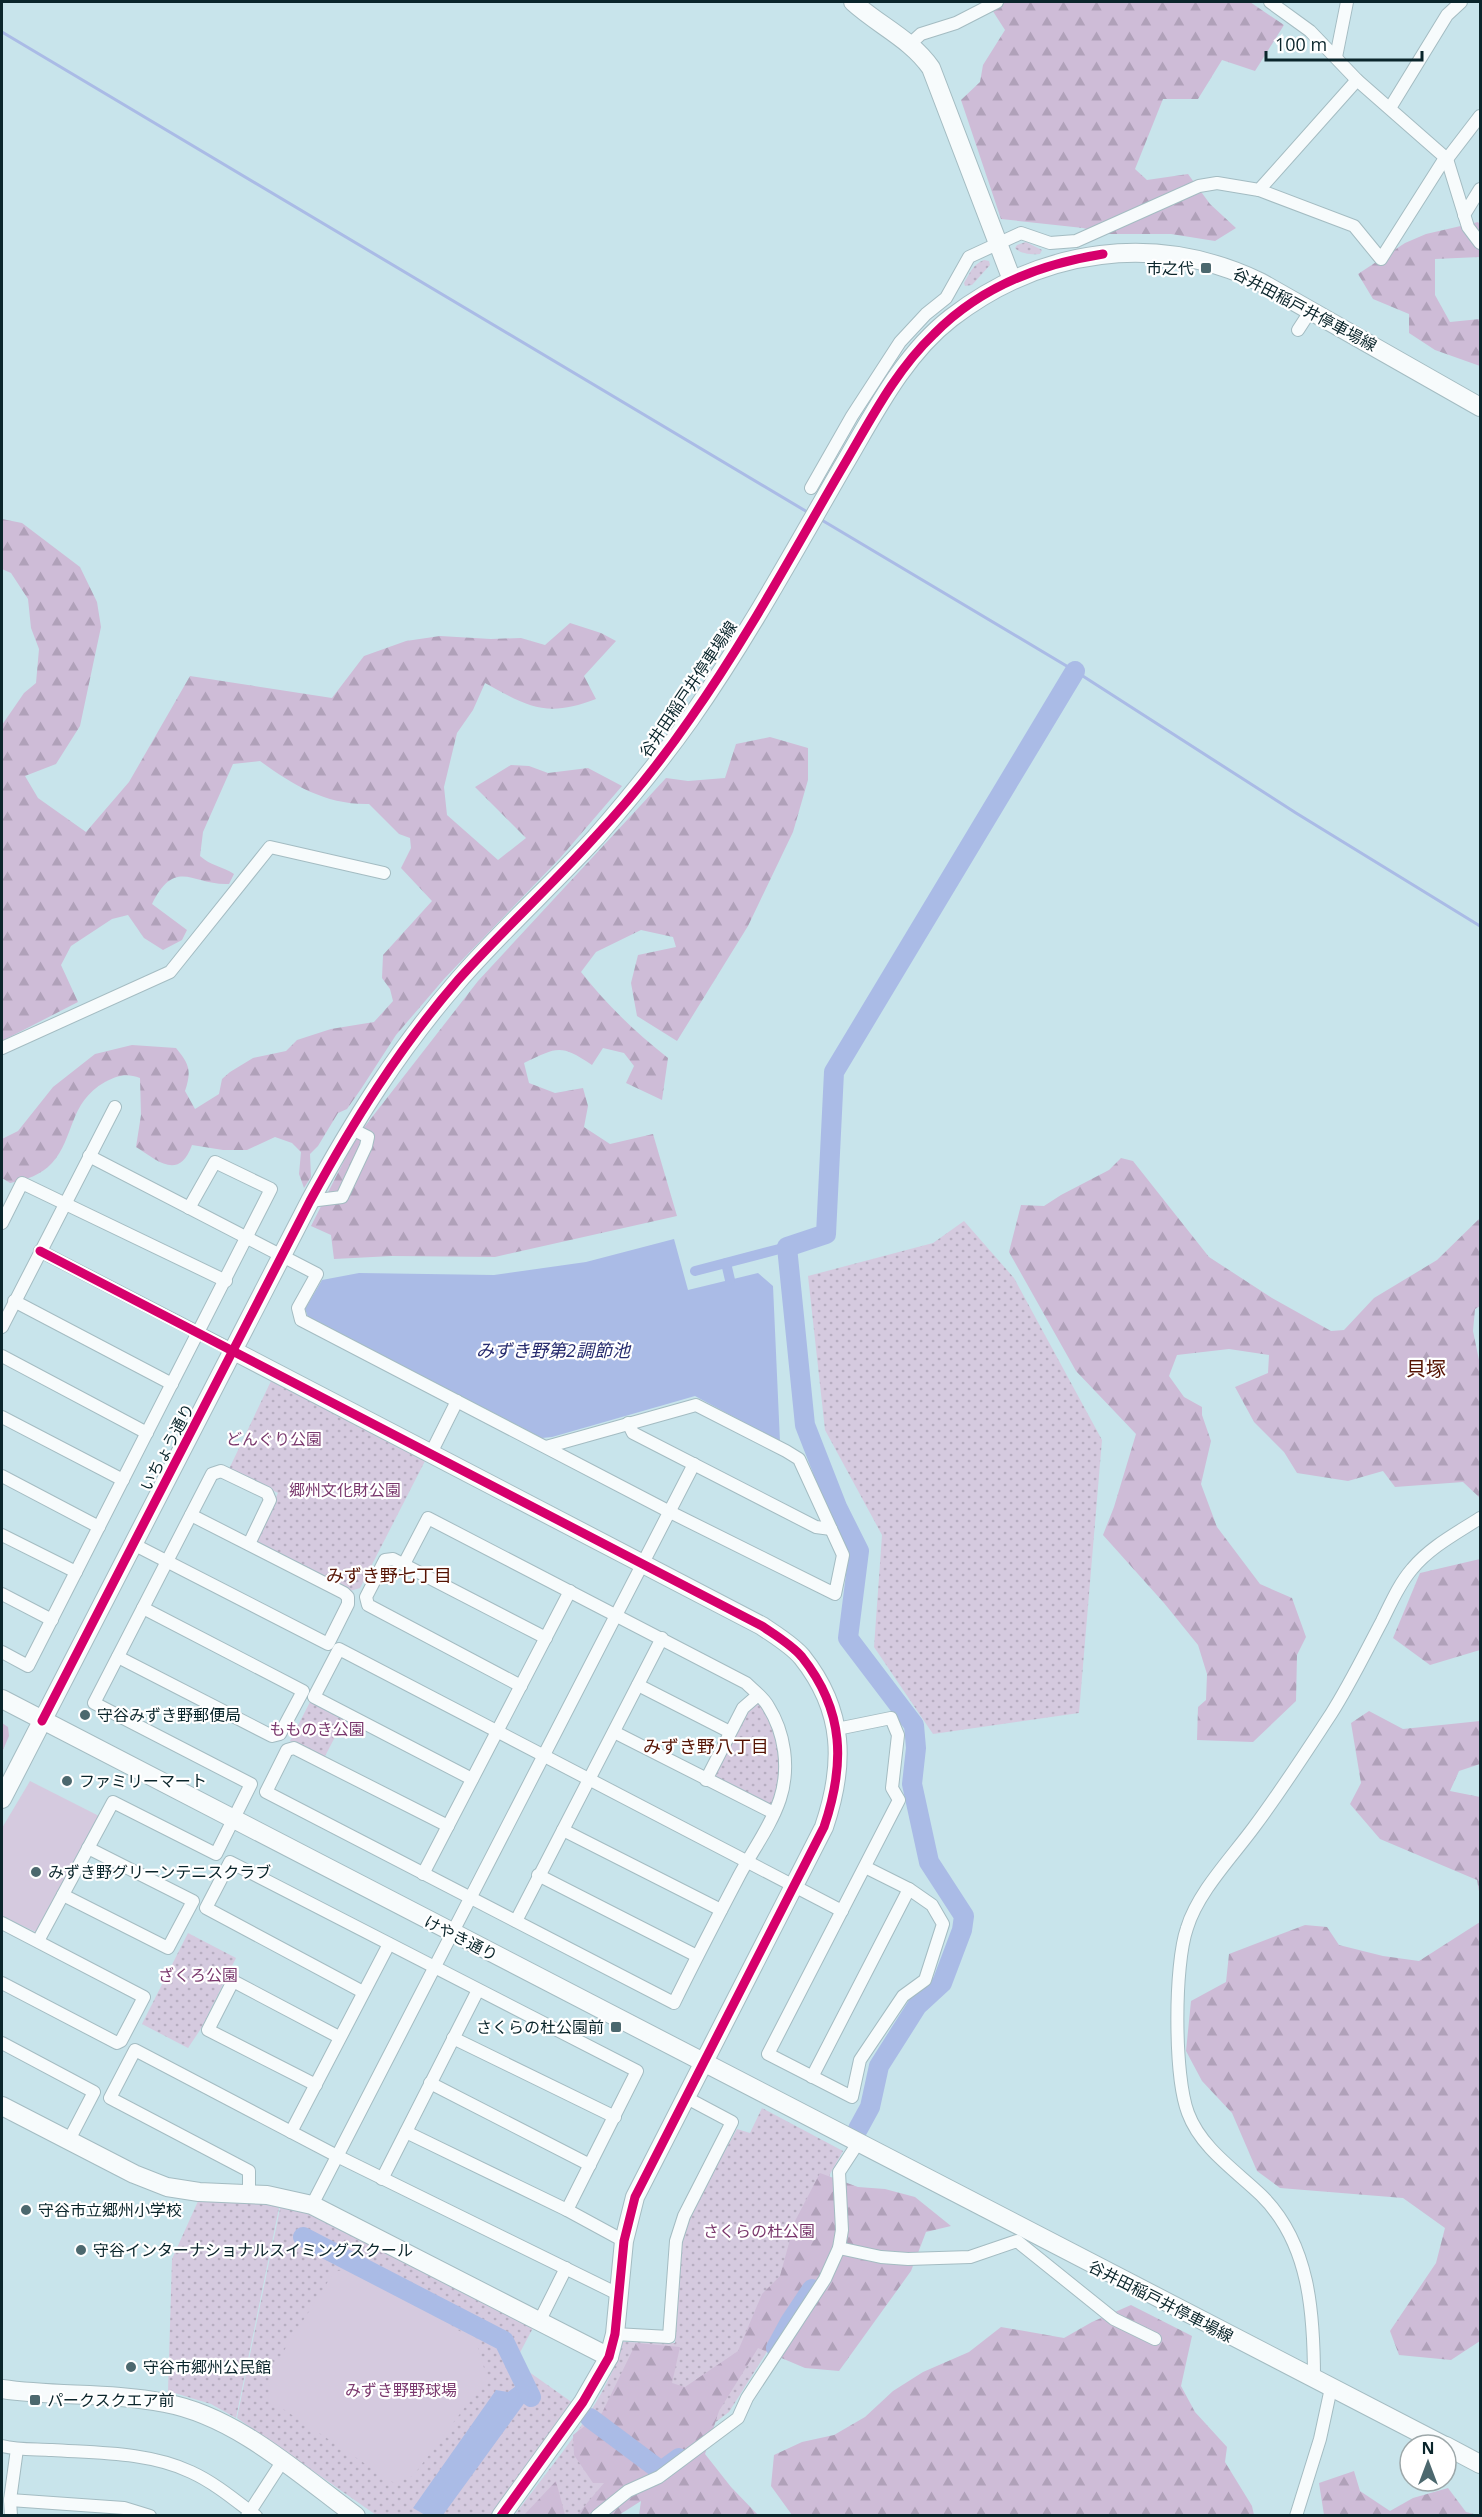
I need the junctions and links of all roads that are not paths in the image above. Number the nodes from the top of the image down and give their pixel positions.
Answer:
1 (854, 2) edge
2 (997, 2) edge
3 (1270, 2) edge
4 (1347, 2) edge
5 (1461, 2) edge
6 (910, 44) junction
7 (1336, 57) junction
8 (1357, 81) junction
9 (1390, 108) junction
10 (1480, 117) edge
11 (1446, 159) junction
12 (1480, 189) edge
13 (1259, 190) junction
14 (1464, 215) junction
15 (998, 243) junction
16 (1480, 243) edge
17 (1012, 280) junction
18 (1311, 310) junction
19 (1298, 330) dead end
20 (1480, 407) edge
21 (811, 488) dead end
22 (384, 873) dead end
23 (2, 1048) edge
24 (115, 1107) dead end
25 (350, 1128) junction
26 (89, 1156) junction
27 (314, 1194) junction
28 (64, 1204) junction
29 (189, 1208) junction
30 (2, 1223) edge
31 (248, 1239) junction
32 (40, 1251) junction
33 (282, 1257) junction
34 (226, 1281) junction
35 (14, 1301) junction
36 (2, 1327) edge
37 (199, 1333) junction
38 (234, 1351) junction
39 (2, 1356) edge
40 (172, 1384) junction
41 (457, 1401) junction
42 (2, 1417) edge
43 (628, 1423) junction
44 (147, 1432) junction
45 (546, 1447) junction
46 (431, 1454) junction
47 (694, 1464) junction
48 (2, 1476) edge
49 (123, 1480) junction
50 (670, 1512) junction
51 (191, 1515) junction
52 (1480, 1518) edge
53 (99, 1527) junction
54 (831, 1529) junction
55 (2, 1535) edge
56 (133, 1544) junction
57 (249, 1544) junction
58 (167, 1562) junction
59 (404, 1564) junction
60 (641, 1564) junction
61 (76, 1572) junction
62 (570, 1591) junction
63 (2, 1594) edge
64 (143, 1608) junction
65 (616, 1614) junction
66 (52, 1620) junction
67 (546, 1638) junction
68 (662, 1638) junction
69 (2, 1652) edge
70 (118, 1657) junction
71 (638, 1685) junction
72 (522, 1686) junction
73 (758, 1695) junction
74 (2, 1699) edge
75 (42, 1721) junction
76 (837, 1729) junction
77 (497, 1732) junction
78 (614, 1732) junction
79 (730, 1732) junction
80 (543, 1756) junction
81 (472, 1779) junction
82 (589, 1780) junction
83 (706, 1780) junction
84 (2, 1799) edge
85 (774, 1813) junction
86 (234, 1820) junction
87 (448, 1826) junction
88 (563, 1830) junction
89 (88, 1848) junction
90 (745, 1863) junction
91 (865, 1867) junction
92 (423, 1874) junction
93 (538, 1875) junction
94 (793, 1887) junction
95 (909, 1888) junction
96 (63, 1895) junction
97 (470, 1898) junction
98 (721, 1910) junction
99 (842, 1911) junction
100 (516, 1921) junction
101 (2, 1923) edge
102 (451, 1933) junction
103 (38, 1941) junction
104 (389, 1944) junction
105 (697, 1956) junction
106 (434, 1967) junction
107 (2, 1983) edge
108 (478, 1989) junction
109 (363, 1992) junction
110 (339, 2037) junction
111 (453, 2038) junction
112 (2, 2043) edge
113 (702, 2063) junction
114 (812, 2077) junction
115 (430, 2083) junction
116 (316, 2085) junction
117 (685, 2097) junction
118 (2, 2106) edge
119 (615, 2117) junction
120 (291, 2132) junction
121 (406, 2132) junction
122 (69, 2140) junction
123 (858, 2143) junction
124 (880, 2154) joint
125 (337, 2156) junction
126 (590, 2165) junction
127 (382, 2179) junction
128 (249, 2194) junction
129 (312, 2205) junction
130 (567, 2210) junction
131 (1020, 2235) junction
132 (624, 2241) junction
133 (839, 2248) junction
134 (566, 2268) junction
135 (618, 2294) junction
136 (539, 2322) junction
137 (615, 2334) junction
138 (1155, 2339) dead end
139 (609, 2357) junction
140 (1314, 2379) junction
141 (1331, 2388) junction
142 (2, 2389) edge
143 (1419, 2433) edge
144 (2, 2446) edge
145 (17, 2449) junction
146 (1458, 2453) edge
147 (282, 2462) junction
148 (1480, 2464) edge
149 (10, 2500) junction
150 (251, 2514) edge
151 (11, 2516) edge
152 (150, 2516) edge
153 (356, 2516) edge
154 (501, 2516) edge
155 (597, 2516) edge
156 (1296, 2516) edge

1 - 6 main road
2 - 6 street
3 - 7 street
4 - 7 street
5 - 9 street
6 - 15 main road
7 - 8 street
8 - 9 street
8 - 13 street
9 - 11 street
10 - 11 street
11 - 13 street
11 - 14 street
12 - 14 street
13 - 15 street
14 - 16 street
15 - 17 main road
15 - 21 street
17 - 18 main road, 谷井田稲戸井停車場線
17 - 25 main road, 谷井田稲戸井停車場線
18 - 19 street
18 - 20 main road, 谷井田稲戸井停車場線
22 - 23 street
24 - 26 street
25 - 27 main road, 谷井田稲戸井停車場線
25 - 27 street
26 - 28 street
26 - 29 street
27 - 33 main road, いちょう通り
28 - 30 street
28 - 32 street
28 - 34 street
29 - 31 street
29 - 31 street
31 - 33 street
31 - 34 street
32 - 35 street
32 - 37 street
33 - 38 main road, いちょう通り
33 - 41 street
34 - 37 street
35 - 36 street
35 - 40 street
37 - 38 street
37 - 40 street
38 - 46 main road
38 - 56 main road, いちょう通り
39 - 44 street
40 - 44 street
41 - 45 street
41 - 46 street
42 - 49 street
43 - 45 street
43 - 47 street
43 - 54 street
44 - 49 street
45 - 50 street
46 - 60 main road
47 - 50 street
47 - 54 street
48 - 53 street
49 - 53 street
50 - 54 street
50 - 60 street
51 - 57 street
51 - 57 street
51 - 58 street
52 - 140 street
53 - 61 street
55 - 61 street
56 - 58 street
56 - 75 main road, いちょう通り
57 - 58 street
58 - 64 street
59 - 62 street
59 - 67 street
59 - 72 street
60 - 65 street
60 - 76 main road
61 - 66 street
62 - 65 street
62 - 67 street
63 - 66 street
64 - 70 street
64 - 70 street
65 - 68 street
65 - 80 street
66 - 69 street
67 - 72 street
68 - 71 street
68 - 73 street
70 - 86 street
71 - 78 street
71 - 79 street
72 - 77 street
73 - 79 street
73 - 85 street
74 - 75 main road, けやき通り
75 - 84 main road, いちょう通り
75 - 86 main road, けやき通り
76 - 91 street
76 - 94 main road
77 - 80 street
77 - 81 street
77 - 81 street
78 - 82 street
78 - 83 street
79 - 83 street
80 - 82 street
80 - 97 street
81 - 87 street
82 - 88 street
82 - 90 street
83 - 85 street
85 - 90 street
86 - 89 street
86 - 102 main road, けやき通り
87 - 92 street
87 - 92 street
88 - 93 street
88 - 98 street
89 - 96 street
89 - 96 street
90 - 94 street
90 - 98 street
91 - 95 street
91 - 99 street
92 - 97 street
93 - 100 street
93 - 105 street
94 - 99 street
94 - 113 main road
95 - 114 street
95 - 114 street
96 - 103 street
97 - 100 street
97 - 102 street
98 - 105 street
99 - 114 street
100 - 105 street
101 - 103 street
102 - 106 street
102 - 113 main road, けやき通り
103 - 107 street
104 - 106 street
104 - 109 street
104 - 109 street
106 - 108 street
106 - 125 street
108 - 111 street
108 - 119 street
109 - 110 street
110 - 116 street
110 - 116 street
111 - 115 street
111 - 119 street
112 - 122 street
113 - 117 main road
113 - 123 main road, けやき通り
115 - 121 street
115 - 126 street
116 - 120 street
117 - 132 main road
117 - 137 street
118 - 122 main road
119 - 126 street
120 - 125 street
120 - 128 street
121 - 127 street
121 - 130 street
122 - 128 main road
123 - 124 main road, けやき通り
123 - 133 street
124 - 131 main road, 谷井田稲戸井停車場線
125 - 127 street
125 - 129 street
126 - 130 street
127 - 134 street
128 - 129 main road
129 - 136 main road
130 - 132 street
131 - 133 street
131 - 138 street
131 - 140 main road, 谷井田稲戸井停車場線
132 - 135 main road
133 - 155 street
134 - 135 street
134 - 136 street
135 - 137 main road
136 - 139 main road
137 - 139 main road
139 - 154 main road
140 - 141 main road, 谷井田稲戸井停車場線
141 - 143 main road, 谷井田稲戸井停車場線
141 - 156 street
142 - 147 main road
144 - 145 street
145 - 149 street
145 - 150 street
146 - 148 main road, 谷井田稲戸井停車場線
147 - 150 street
147 - 153 main road
149 - 151 street
149 - 152 street

